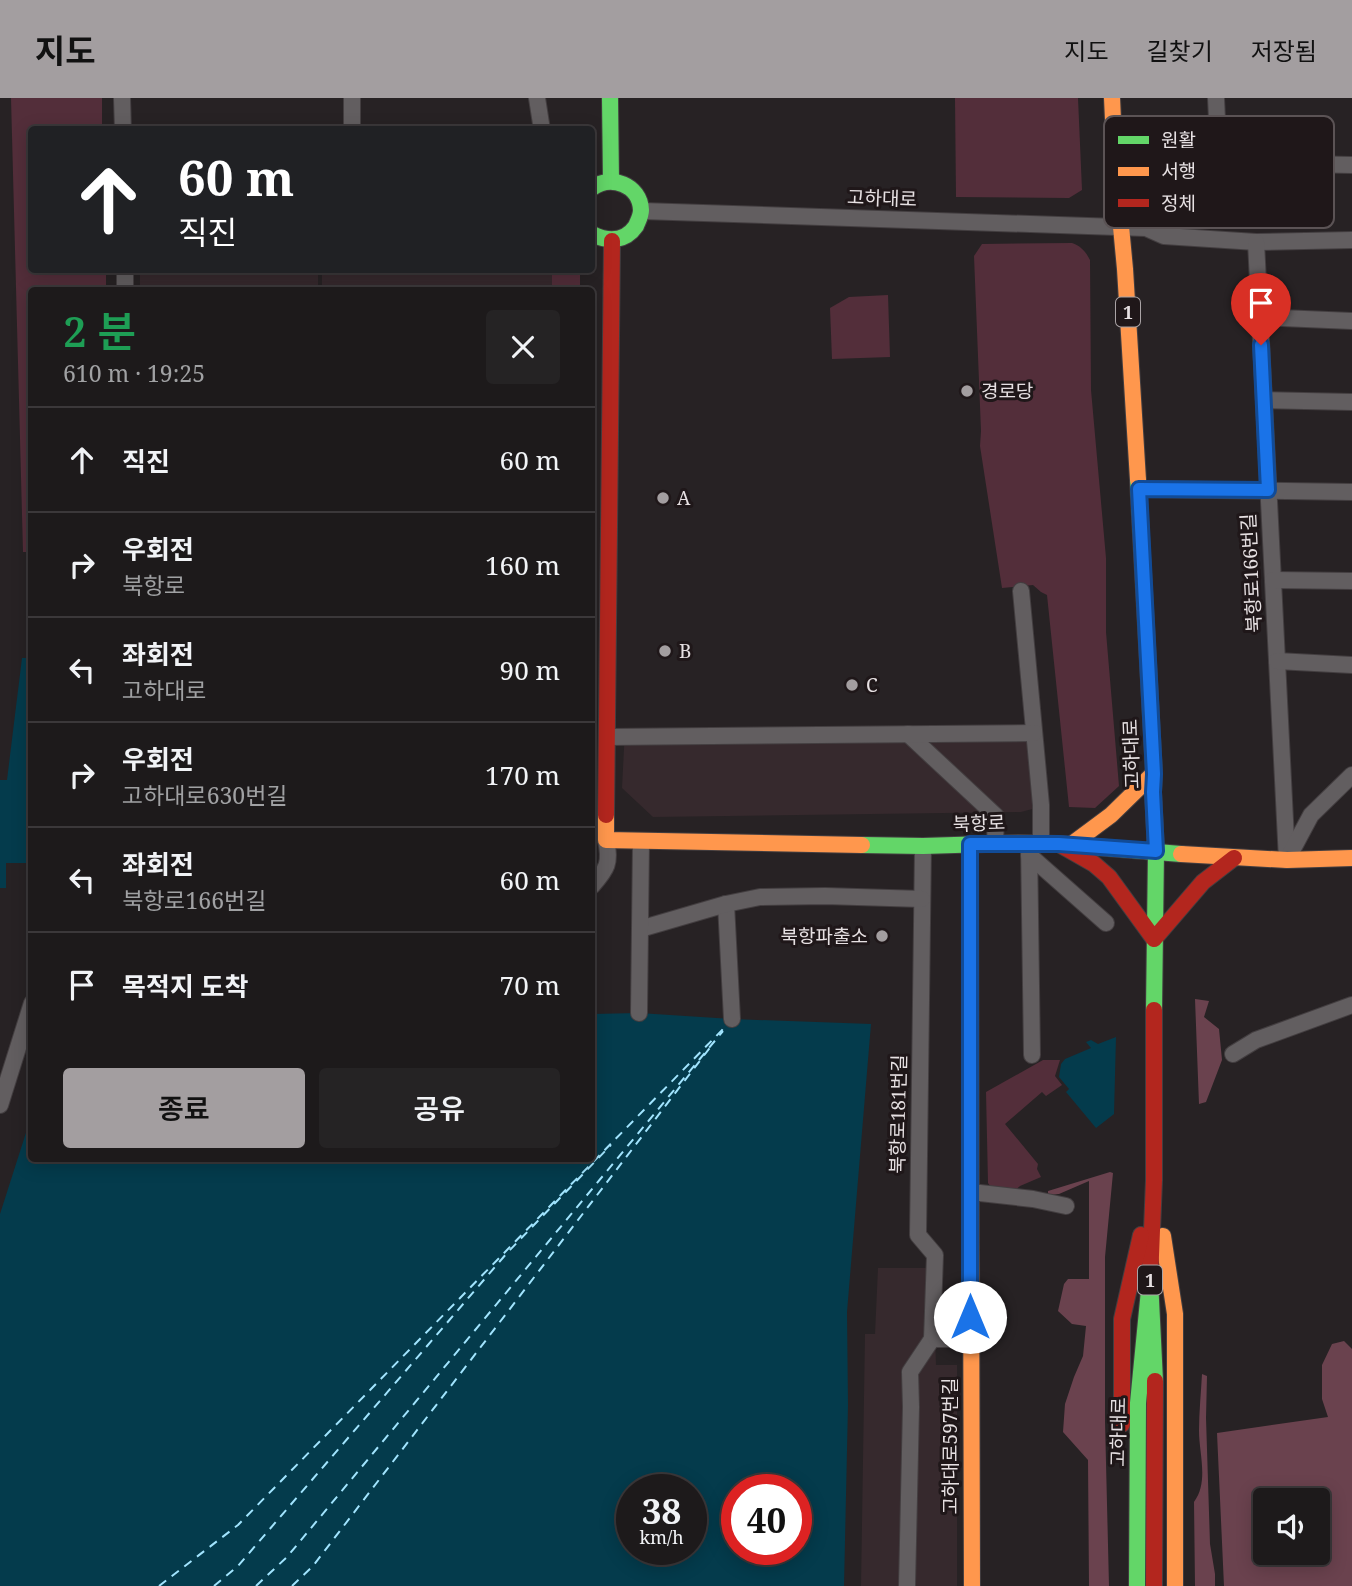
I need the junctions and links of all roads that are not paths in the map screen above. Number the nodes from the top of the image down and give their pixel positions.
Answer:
1 (122, 98) edge
2 (352, 98) edge
3 (537, 98) edge
4 (610, 98) edge
5 (1112, 98) edge
6 (1216, 98) edge
7 (1113, 116) edge
8 (1217, 116) edge
9 (123, 126) edge
10 (352, 126) edge
11 (541, 126) edge
12 (1334, 165) edge
13 (1352, 165) edge
14 (611, 181) junction
15 (595, 186) edge
16 (642, 211) junction
17 (1104, 226) edge
18 (1122, 228) edge
19 (1146, 228) edge
20 (595, 236) edge
21 (1352, 240) edge
22 (612, 241) junction
23 (1256, 242) junction
24 (1260, 317) junction
25 (1352, 321) edge
26 (1264, 400) junction
27 (1352, 402) edge
28 (1139, 489) junction
29 (1268, 490) junction
30 (1352, 492) edge
31 (595, 526) edge
32 (609, 526) junction
33 (1273, 580) junction
34 (1352, 581) edge
35 (1021, 591) dead end
36 (600, 634) edge
37 (1277, 661) junction
38 (1352, 664) edge
39 (1034, 733) junction
40 (908, 734) junction
41 (607, 737) junction
42 (1154, 774) junction
43 (1352, 775) edge
44 (606, 840) junction
45 (641, 842) junction
46 (995, 843) junction
47 (970, 844) junction
48 (1065, 844) junction
49 (923, 846) junction
50 (1033, 847) junction
51 (1156, 851) junction
52 (1234, 858) junction
53 (1352, 858) edge
54 (1287, 860) junction
55 (595, 882) edge
56 (922, 899) junction
57 (726, 904) junction
58 (1106, 923) dead end
59 (640, 929) junction
60 (1154, 939) junction
61 (1352, 1005) edge
62 (639, 1013) dead end
63 (28, 1016) edge
64 (732, 1019) dead end
65 (1233, 1054) dead end
66 (1032, 1055) dead end
67 (0, 1105) edge
68 (1154, 1180) junction
69 (971, 1192) junction
70 (1066, 1206) dead end
71 (1150, 1280) junction
72 (932, 1339) junction
73 (970, 1339) junction
74 (1122, 1433) dead end
75 (907, 1586) edge
76 (972, 1586) edge
77 (1137, 1586) edge
78 (1154, 1586) edge
79 (1175, 1586) edge

1 - 9 street
2 - 10 street
3 - 11 street
4 - 14 main road
5 - 7 main road, 고하대로 / 1
6 - 8 street
12 - 13 street
14 - 15 main road
14 - 16 main road
16 - 17 street, 고하대로
16 - 22 main road
18 - 28 main road, 고하대로 / 1
19 - 23 street
20 - 22 main road
21 - 23 street
22 - 32 main road
23 - 24 street, 북항로166번길
24 - 25 street
24 - 26 street, 북항로166번길
26 - 27 street
26 - 29 street, 북항로166번길
28 - 29 street
28 - 42 main road, 고하대로 / 1
29 - 30 street
29 - 33 street, 북항로166번길
31 - 32 street
32 - 36 main road
33 - 34 street
33 - 37 street, 북항로166번길
35 - 39 street
36 - 41 main road
37 - 38 street
37 - 54 street, 북항로166번길
39 - 40 street
39 - 50 street
40 - 41 street
40 - 46 street
41 - 44 main road
42 - 48 main road
42 - 51 main road, 고하대로 / 1
43 - 54 street
44 - 45 main road, 북항로
44 - 55 street
45 - 49 main road, 북항로
45 - 59 street
46 - 47 main road, 북항로
46 - 50 main road, 북항로
47 - 49 main road, 북항로
47 - 69 main road, 고하대로597번길
48 - 50 main road, 북항로
48 - 51 main road, 북항로
48 - 60 main road
49 - 56 street, 북항로181번길
50 - 58 street
50 - 66 street
51 - 52 main road, 북항로
51 - 60 main road, 고하대로 / 1
52 - 54 main road, 북항로
52 - 60 main road
53 - 54 main road, 북항로
56 - 57 street
56 - 72 street, 북항로181번길
57 - 59 street
57 - 64 street
59 - 62 street
60 - 68 main road, 고하대로 / 1
61 - 65 street
63 - 67 street
68 - 71 main road, 고하대로 / 1
68 - 74 main road
68 - 79 main road
69 - 70 street
69 - 73 main road, 고하대로597번길
71 - 77 main road, 고하대로 / 1
71 - 78 main road, 고하대로 / 1
72 - 73 street
72 - 75 street
73 - 76 main road, 고하대로597번길

